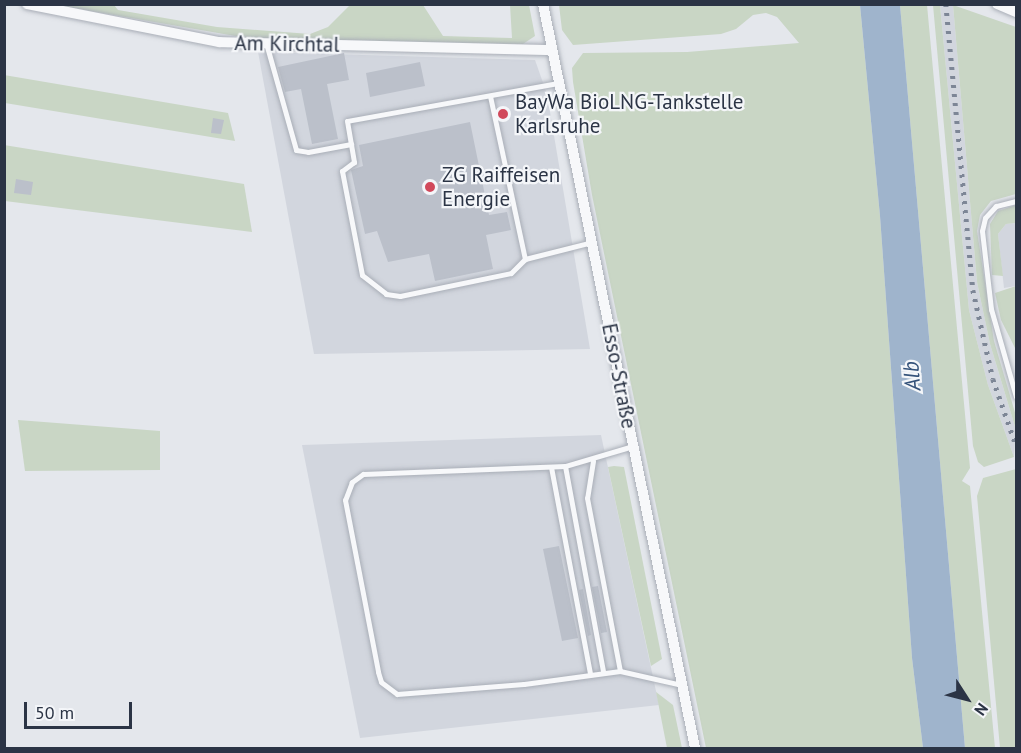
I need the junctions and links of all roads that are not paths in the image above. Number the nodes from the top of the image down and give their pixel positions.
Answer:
1 (27, 4) edge
2 (543, 4) edge
3 (997, 4) edge
4 (1017, 12) edge
5 (266, 43) junction
6 (551, 50) junction
7 (558, 83) junction
8 (490, 96) junction
9 (351, 144) junction
10 (1017, 201) edge
11 (592, 242) junction
12 (525, 259) junction
13 (1017, 397) edge
14 (633, 446) junction
15 (592, 460) junction
16 (551, 466) junction
17 (565, 466) junction
18 (620, 670) junction
19 (603, 672) junction
20 (590, 674) junction
21 (681, 686) junction
22 (694, 748) edge

1 - 5 street, Am Kirchtal
2 - 6 street, Esso-Straße
3 - 4 street
5 - 6 street, Am Kirchtal
5 - 9 lane
6 - 7 street, Esso-Straße
7 - 8 lane
7 - 11 street, Esso-Straße
8 - 9 lane
8 - 12 lane
9 - 12 lane
10 - 13 lane
11 - 12 lane
11 - 14 street, Esso-Straße
14 - 15 lane
14 - 21 street, Esso-Straße
15 - 17 lane
15 - 18 lane
16 - 17 lane
16 - 20 lane
16 - 20 lane
17 - 19 lane
18 - 19 lane
18 - 21 lane
19 - 20 lane
21 - 22 street, Esso-Straße

